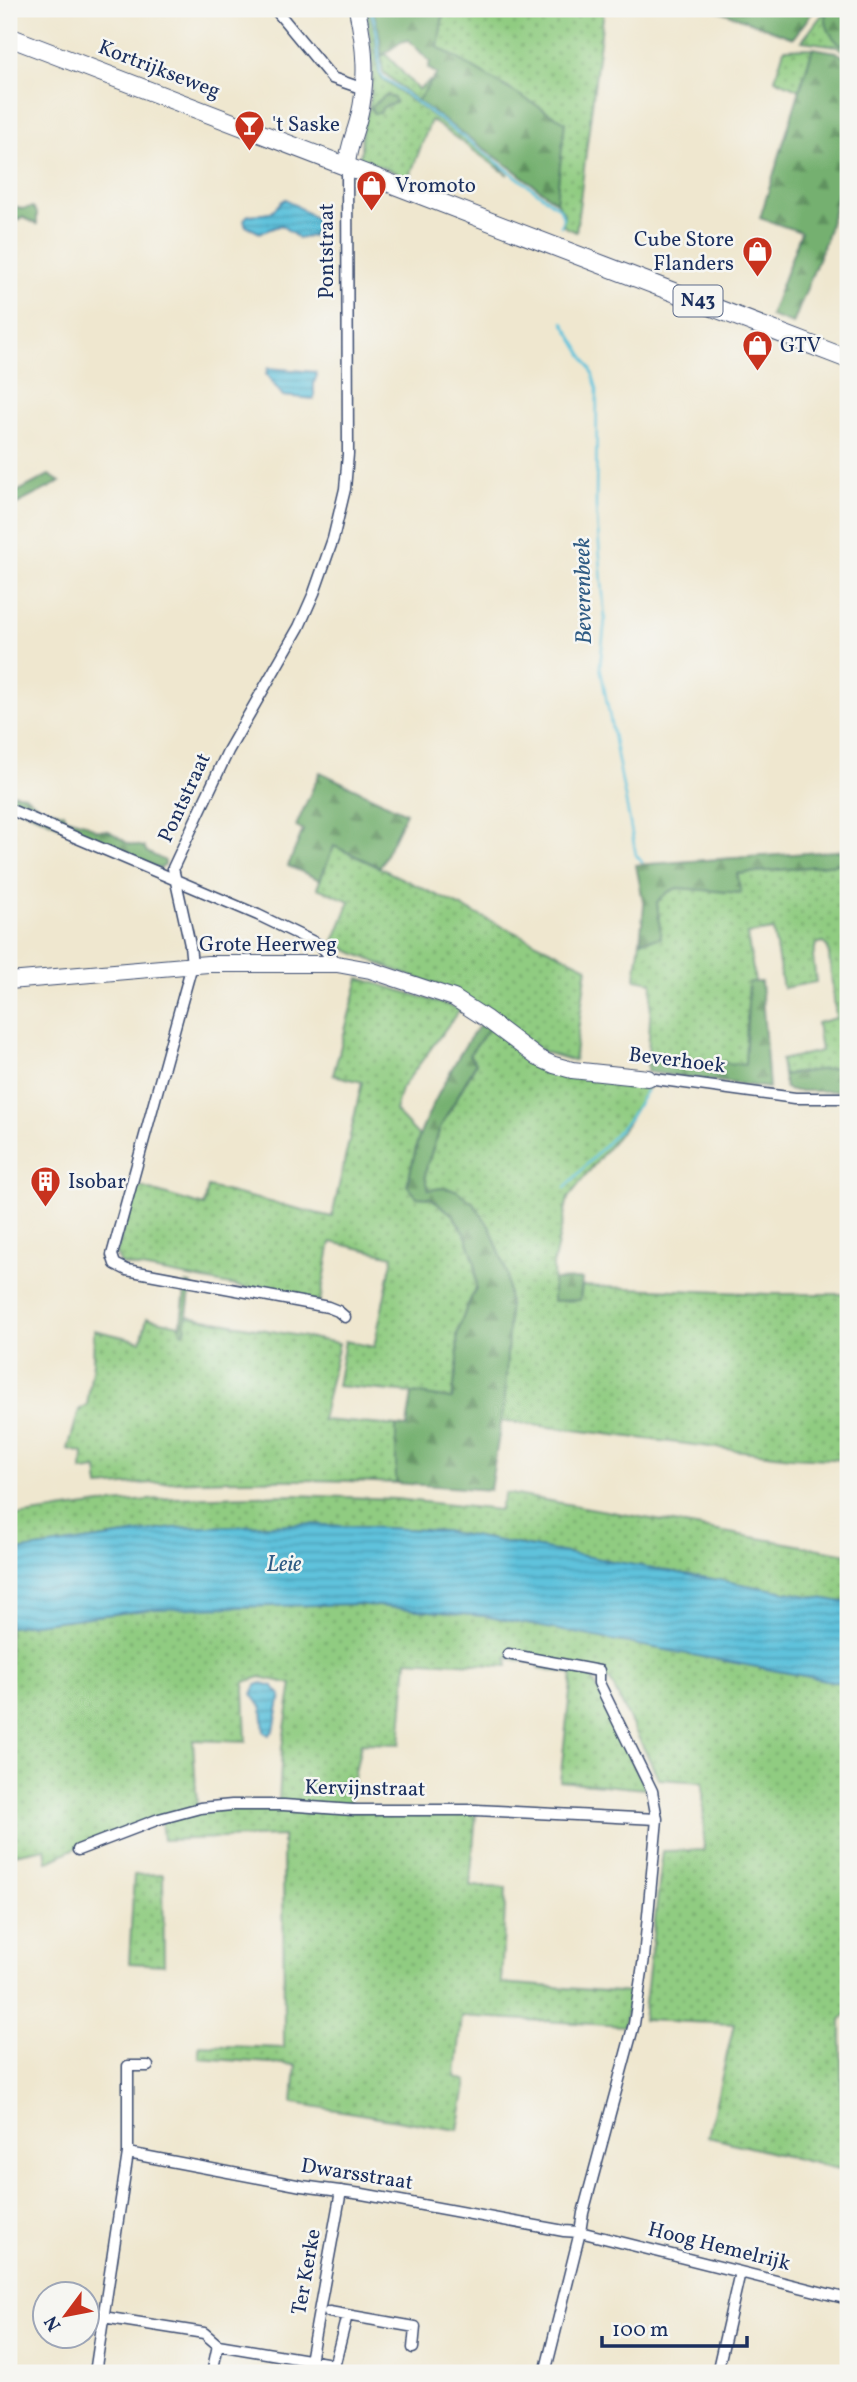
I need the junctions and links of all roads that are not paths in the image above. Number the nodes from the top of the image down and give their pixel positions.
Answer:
1 (275, 9) edge
2 (356, 9) edge
3 (9, 37) edge
4 (364, 89) junction
5 (346, 165) junction
6 (848, 359) edge
7 (9, 809) edge
8 (176, 880) junction
9 (337, 964) junction
10 (192, 965) junction
11 (9, 981) edge
12 (510, 1037) joint
13 (648, 1078) joint
14 (848, 1098) edge
15 (345, 1317) dead end
16 (508, 1654) dead end
17 (657, 1819) junction
18 (78, 1850) dead end
19 (148, 2066) dead end
20 (128, 2153) junction
21 (341, 2191) junction
22 (580, 2232) junction
23 (740, 2272) junction
24 (848, 2299) edge
25 (329, 2312) dead end
26 (347, 2315) junction
27 (103, 2317) junction
28 (218, 2345) junction
29 (413, 2348) dead end
30 (310, 2361) junction
31 (336, 2370) edge
32 (95, 2373) edge
33 (212, 2373) edge
34 (545, 2373) edge
35 (716, 2373) edge

1 - 4 street
2 - 4 street
3 - 5 main road, Kortrijkseweg / N43
4 - 5 street
5 - 6 main road, Kortrijkseweg / N43
5 - 8 street, Pontstraat
7 - 8 street
8 - 9 street
8 - 10 street, Pontstraat
9 - 10 street, Grote Heerweg
9 - 12 street, Grote Heerweg
10 - 11 street, Grote Heerweg
10 - 15 street, Pontstraat
12 - 13 street, Beverhoek
13 - 14 street, Beverhoek
16 - 17 street
17 - 18 street, Kervijnstraat
17 - 22 street
19 - 20 street
20 - 21 street, Dwarsstraat
20 - 27 street
21 - 22 street, Dwarsstraat
21 - 30 street, Ter Kerke
22 - 23 street, Hoog Hemelrijk
22 - 34 street
23 - 24 street, Hoog Hemelrijk
23 - 35 street
25 - 26 street, Ter Kerke
26 - 29 street, Ter Kerke
26 - 31 street
27 - 28 street
27 - 32 street
28 - 30 street
28 - 33 street
30 - 31 street

